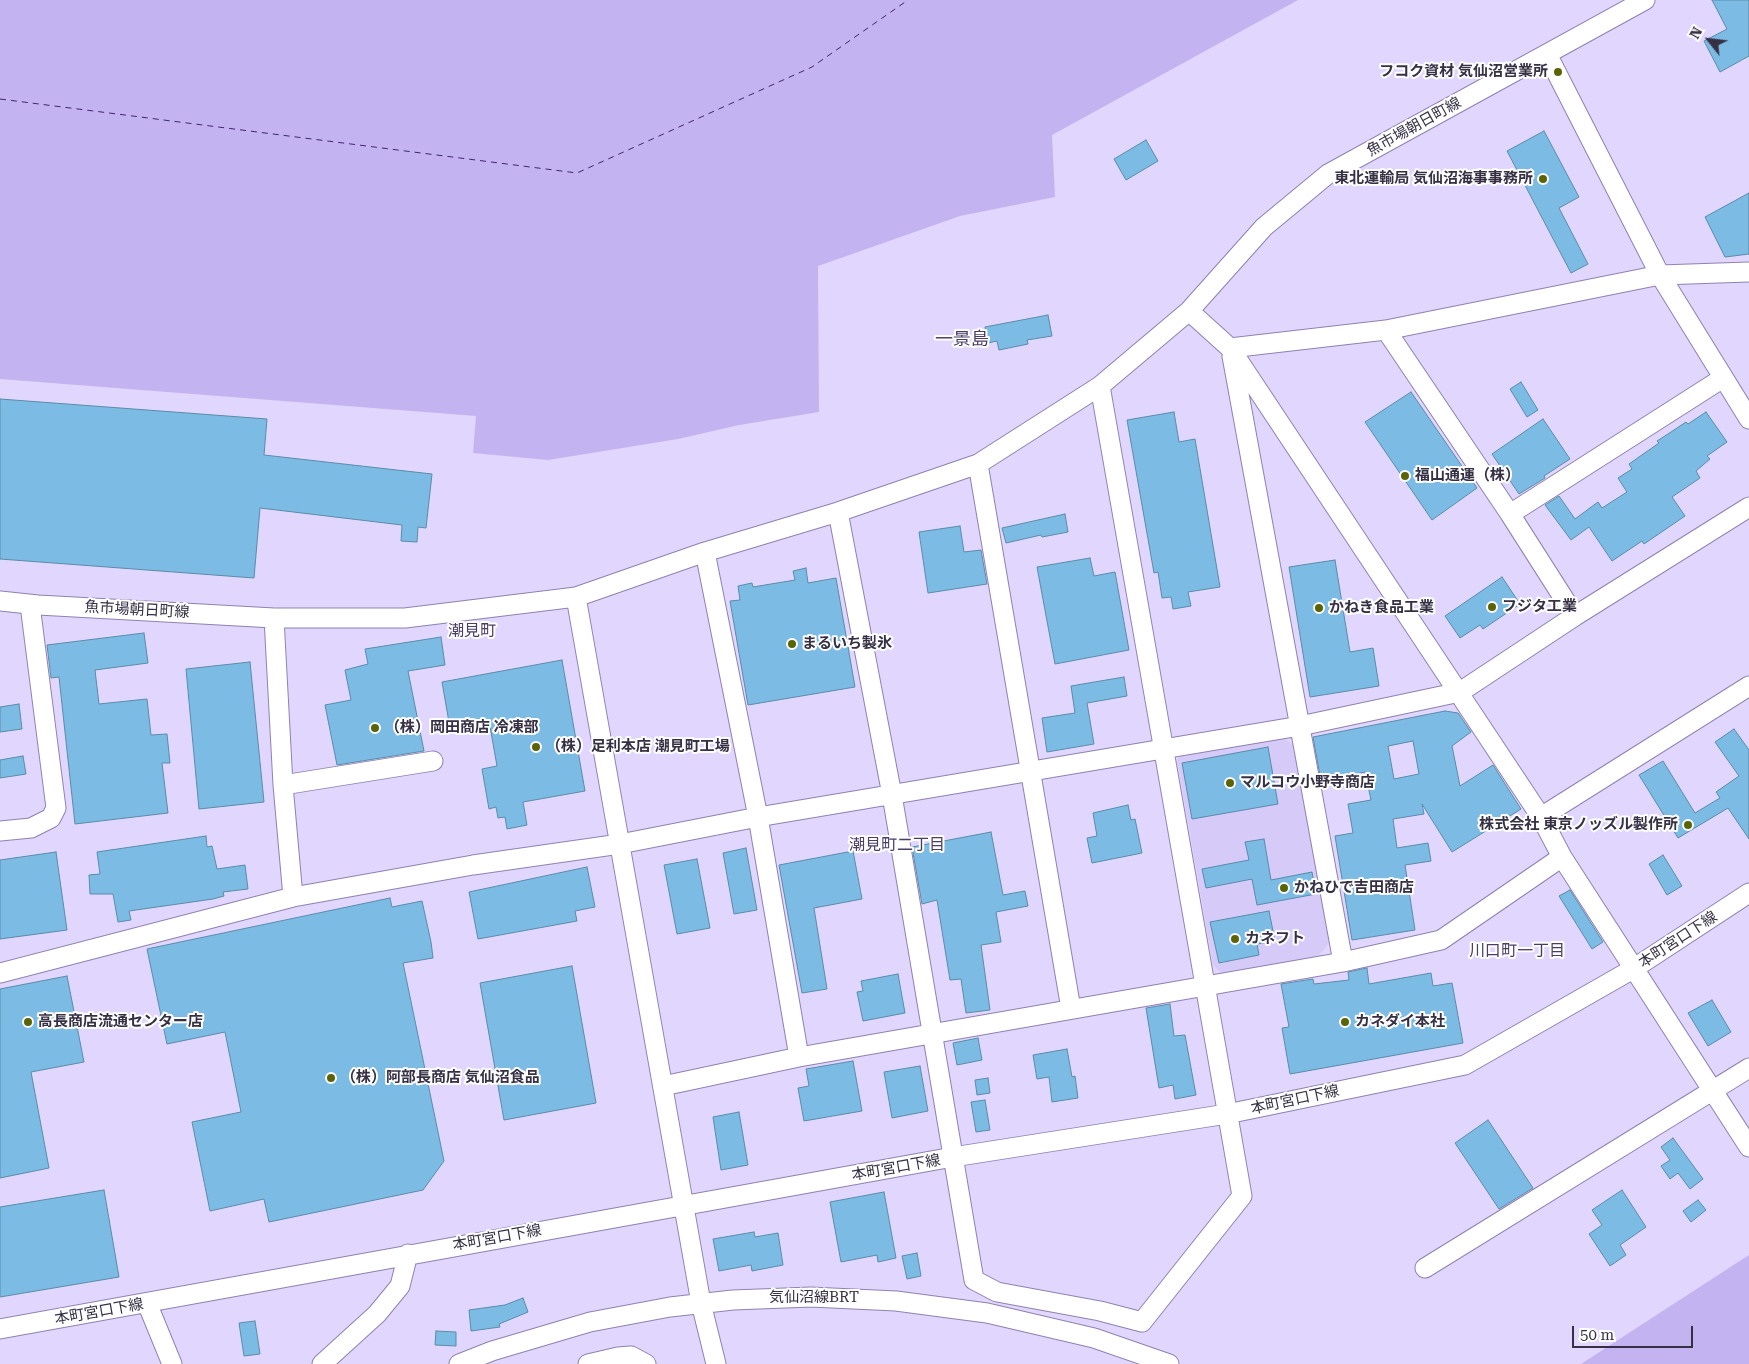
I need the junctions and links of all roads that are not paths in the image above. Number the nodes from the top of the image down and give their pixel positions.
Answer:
1 (1646, 0) edge
2 (1547, 54) junction
3 (1749, 272) edge
4 (1660, 275) junction
5 (1189, 311) junction
6 (1386, 330) junction
7 (1230, 348) junction
8 (1723, 378) junction
9 (1100, 386) junction
10 (1749, 419) edge
11 (978, 464) junction
12 (1749, 507) edge
13 (838, 512) junction
14 (1510, 514) junction
15 (705, 552) junction
16 (576, 597) junction
17 (0, 601) edge
18 (30, 605) junction
19 (1575, 616) junction
20 (274, 618) junction
21 (1749, 686) edge
22 (1460, 692) junction
23 (1300, 726) junction
24 (1164, 748) junction
25 (433, 762) dead end
26 (1032, 770) junction
27 (283, 785) junction
28 (892, 795) junction
29 (758, 817) junction
30 (1542, 817) junction
31 (0, 831) edge
32 (620, 844) junction
33 (1562, 857) junction
34 (1749, 893) edge
35 (293, 897) junction
36 (1343, 962) junction
37 (1633, 969) junction
38 (0, 972) edge
39 (1205, 986) junction
40 (1072, 1009) junction
41 (932, 1033) junction
42 (799, 1057) junction
43 (1749, 1068) edge
44 (663, 1086) junction
45 (1714, 1092) junction
46 (1227, 1114) junction
47 (1749, 1147) edge
48 (953, 1157) junction
49 (684, 1205) junction
50 (408, 1254) junction
51 (1425, 1268) dead end
52 (147, 1303) junction
53 (700, 1303) junction
54 (0, 1329) edge
55 (172, 1364) edge
56 (322, 1364) edge
57 (459, 1364) edge
58 (588, 1364) edge
59 (646, 1364) edge
60 (716, 1364) edge
61 (1169, 1364) edge

1 - 2 street, 魚市場朝日町線
2 - 4 street
2 - 5 street, 魚市場朝日町線
3 - 4 street
4 - 6 street
4 - 8 street
5 - 7 street
5 - 9 street, 魚市場朝日町線
6 - 7 street
6 - 14 street
7 - 22 street
7 - 23 street
8 - 10 street
8 - 14 street
9 - 11 street, 魚市場朝日町線
9 - 24 street
11 - 13 street, 魚市場朝日町線
11 - 26 street
12 - 19 street
13 - 15 street, 魚市場朝日町線
13 - 28 street
14 - 19 street
15 - 16 street, 魚市場朝日町線
15 - 29 street
16 - 20 street, 魚市場朝日町線
16 - 32 street
17 - 18 street, 魚市場朝日町線
18 - 20 street, 魚市場朝日町線
18 - 31 street
19 - 22 street
20 - 27 street
21 - 30 street
22 - 23 street
22 - 30 street
23 - 24 street
23 - 36 street
24 - 26 street
24 - 39 street
25 - 27 street
26 - 28 street
26 - 40 street
27 - 35 street
28 - 29 street
28 - 41 street
29 - 32 street
29 - 42 street
30 - 33 street
32 - 35 street
32 - 44 street
33 - 36 street
33 - 37 street
34 - 37 street, 本町宮口下線
35 - 38 street
36 - 39 street
37 - 45 street
37 - 46 street, 本町宮口下線
39 - 40 street
39 - 46 street
40 - 41 street
41 - 42 street
41 - 48 street
42 - 44 street
43 - 45 street
44 - 49 street
45 - 47 street
45 - 51 street
46 - 48 street, 本町宮口下線
46 - 48 street
48 - 49 street, 本町宮口下線
49 - 50 street, 本町宮口下線
49 - 53 street
50 - 52 street, 本町宮口下線
50 - 56 street
52 - 54 street, 本町宮口下線
52 - 55 street
53 - 57 street, 気仙沼線BRT
53 - 60 street
53 - 61 street, 気仙沼線BRT
58 - 59 street

